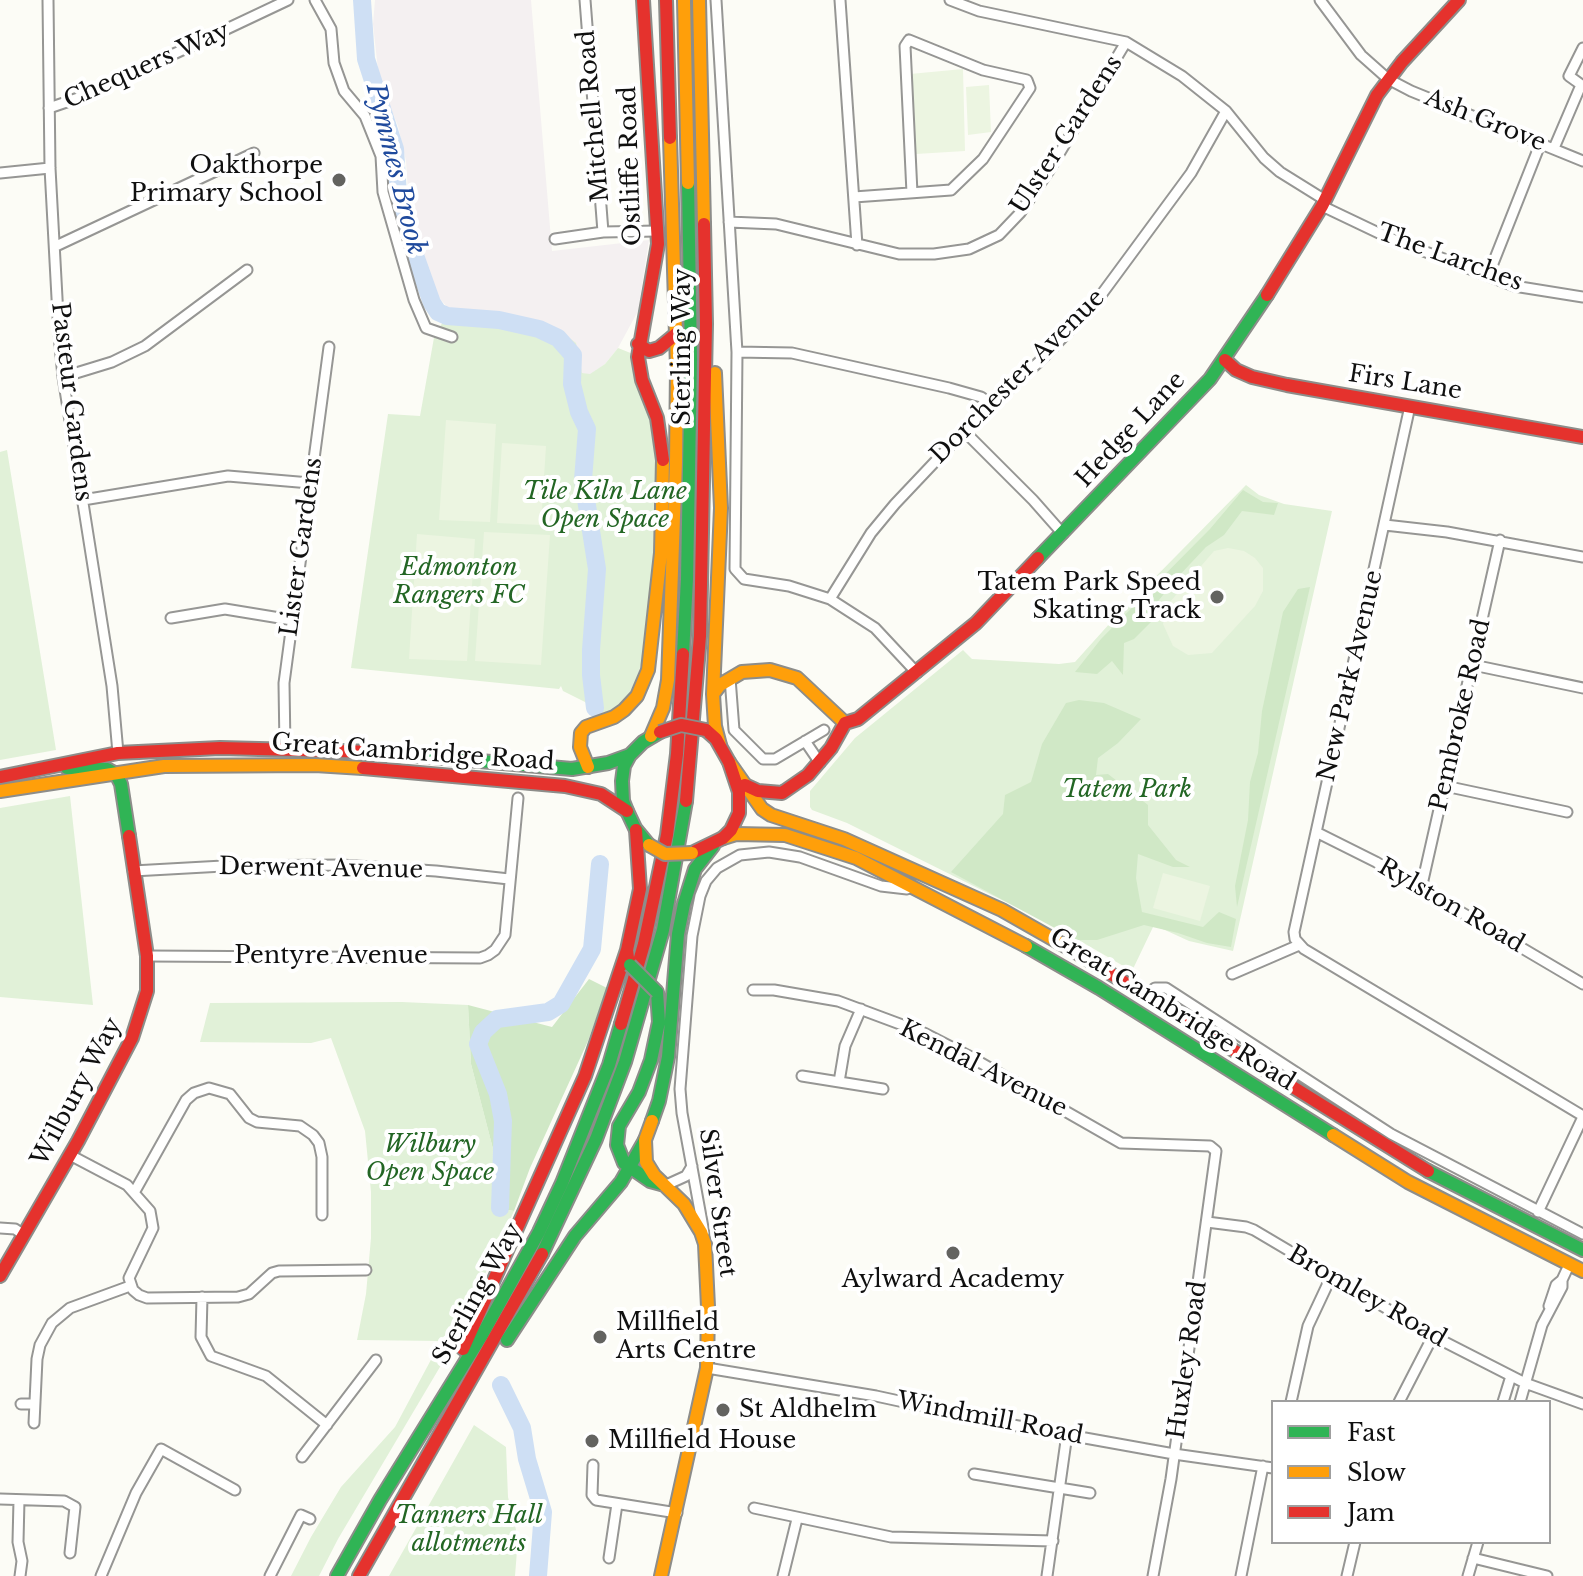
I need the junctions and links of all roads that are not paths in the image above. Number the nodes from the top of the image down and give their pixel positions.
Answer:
1 (48, 0) edge
2 (288, 0) edge
3 (315, 0) edge
4 (585, 0) edge
5 (643, 0) edge
6 (666, 0) edge
7 (684, 0) edge
8 (699, 0) edge
9 (716, 0) edge
10 (840, 0) edge
11 (950, 0) edge
12 (1320, 0) edge
13 (1459, 0) edge
14 (1126, 42) junction
15 (1583, 48) edge
16 (1388, 79) junction
17 (1582, 86) edge
18 (49, 108) junction
19 (1226, 111) junction
20 (1541, 142) junction
21 (1554, 148) junction
22 (254, 153) dead end
23 (1583, 161) edge
24 (50, 168) junction
25 (0, 173) edge
26 (912, 193) junction
27 (854, 197) junction
28 (1324, 203) junction
29 (729, 222) junction
30 (657, 231) junction
31 (603, 232) junction
32 (555, 239) dead end
33 (857, 245) junction
34 (56, 246) junction
35 (247, 270) dead end
36 (1488, 276) junction
37 (1583, 297) edge
38 (706, 324) junction
39 (676, 334) junction
40 (452, 337) dead end
41 (638, 344) junction
42 (329, 347) dead end
43 (737, 352) junction
44 (1225, 360) junction
45 (63, 377) junction
46 (992, 405) junction
47 (1410, 406) junction
48 (964, 431) junction
49 (1583, 437) edge
50 (310, 483) junction
51 (83, 500) junction
52 (1385, 525) junction
53 (1063, 534) junction
54 (1500, 540) junction
55 (1583, 557) edge
56 (830, 599) junction
57 (171, 618) dead end
58 (292, 620) junction
59 (1473, 665) junction
60 (917, 673) junction
61 (730, 678) junction
62 (1583, 688) edge
63 (688, 693) junction
64 (713, 694) junction
65 (845, 723) junction
66 (824, 730) dead end
67 (656, 734) junction
68 (803, 742) junction
69 (720, 745) junction
70 (285, 748) junction
71 (118, 753) junction
72 (630, 755) junction
73 (729, 762) junction
74 (820, 763) junction
75 (56, 766) junction
76 (164, 766) junction
77 (588, 767) junction
78 (116, 774) junction
79 (0, 777) edge
80 (745, 785) junction
81 (1445, 786) junction
82 (0, 791) edge
83 (518, 798) dead end
84 (627, 811) junction
85 (1567, 812) dead end
86 (635, 828) junction
87 (1316, 832) junction
88 (719, 840) junction
89 (133, 871) junction
90 (509, 879) junction
91 (910, 888) junction
92 (1421, 889) junction
93 (1299, 945) junction
94 (147, 956) junction
95 (625, 970) junction
96 (1232, 974) dead end
97 (1583, 984) edge
98 (753, 990) dead end
99 (1147, 995) junction
100 (861, 1009) junction
101 (802, 1076) dead end
102 (839, 1082) junction
103 (883, 1089) dead end
104 (1583, 1116) edge
105 (645, 1140) junction
106 (1210, 1146) joint
107 (70, 1155) junction
108 (693, 1165) junction
109 (630, 1169) junction
110 (662, 1185) junction
111 (135, 1191) junction
112 (1538, 1212) junction
113 (322, 1215) dead end
114 (1207, 1222) junction
115 (0, 1228) edge
116 (1583, 1234) edge
117 (24, 1235) junction
118 (705, 1244) junction
119 (1583, 1250) edge
120 (1569, 1265) junction
121 (366, 1270) dead end
122 (1583, 1271) edge
123 (0, 1276) edge
124 (1331, 1277) junction
125 (130, 1286) junction
126 (202, 1297) junction
127 (1433, 1336) junction
128 (376, 1360) dead end
129 (707, 1368) junction
130 (1511, 1376) junction
131 (1525, 1383) junction
132 (1291, 1400) edge
133 (1400, 1400) edge
134 (1504, 1400) edge
135 (1521, 1400) edge
136 (21, 1404) dead end
137 (34, 1404) junction
138 (1583, 1404) edge
139 (431, 1419) junction
140 (34, 1423) dead end
141 (327, 1425) junction
142 (1067, 1434) junction
143 (1174, 1454) junction
144 (302, 1457) dead end
145 (427, 1457) junction
146 (593, 1465) dead end
147 (1268, 1467) edge
148 (974, 1474) dead end
149 (1059, 1489) junction
150 (235, 1490) dead end
151 (1090, 1493) dead end
152 (0, 1499) edge
153 (19, 1500) junction
154 (617, 1504) junction
155 (754, 1508) dead end
156 (677, 1513) junction
157 (310, 1519) dead end
158 (797, 1519) junction
159 (1053, 1541) junction
160 (1355, 1544) edge
161 (1477, 1544) edge
162 (70, 1553) dead end
163 (609, 1558) dead end
164 (1473, 1558) junction
165 (20, 1576) edge
166 (101, 1576) edge
167 (270, 1576) edge
168 (337, 1576) edge
169 (359, 1576) edge
170 (661, 1576) edge
171 (783, 1576) edge
172 (1047, 1576) edge
173 (1153, 1576) edge
174 (1241, 1576) edge
175 (1347, 1576) edge
176 (1468, 1576) edge
177 (1547, 1576) edge

1 - 18 street, Pasteur Gardens
2 - 18 street, Chequers Way
3 - 40 street
4 - 31 street, Mitchell Road
5 - 30 main road, Ostliffe Road
6 - 39 main road
7 - 63 main road, Sterling Way
8 - 38 main road, Sterling Way
9 - 29 street
10 - 27 street
11 - 14 street, The Larches
12 - 16 street, Ash Grove
13 - 16 main road, Hedge Lane
14 - 19 street, The Larches
14 - 33 street, Ulster Gardens
15 - 17 street
16 - 20 street, Ash Grove
16 - 28 main road, Hedge Lane
17 - 21 street
18 - 24 street, Pasteur Gardens
19 - 28 street, The Larches
19 - 46 street, Dorchester Avenue
20 - 21 street, Ash Grove
20 - 36 street
21 - 23 street, Ash Grove
22 - 34 street
24 - 25 street
24 - 34 street, Pasteur Gardens
26 - 26 street
26 - 27 street
27 - 33 street
28 - 36 street, The Larches
28 - 44 main road, Hedge Lane
29 - 33 street, Ulster Gardens
29 - 43 street
30 - 31 street
30 - 41 main road, Ostliffe Road
31 - 32 street
34 - 45 street, Pasteur Gardens
35 - 45 street
36 - 37 street, The Larches
38 - 63 main road, Sterling Way
38 - 64 main road
39 - 41 main road
39 - 67 main road
41 - 77 main road, Ostliffe Road
42 - 50 street, Lister Gardens
43 - 46 street
43 - 56 street
44 - 47 main road, Firs Lane
44 - 53 main road, Hedge Lane
45 - 51 street, Pasteur Gardens
46 - 48 street, Dorchester Avenue
47 - 49 main road, Firs Lane
47 - 52 street, New Park Avenue
48 - 53 street
48 - 56 street, Dorchester Avenue
50 - 51 street
50 - 58 street, Lister Gardens
51 - 71 street, Pasteur Gardens
52 - 54 street
52 - 87 street, New Park Avenue
53 - 60 main road, Hedge Lane
54 - 55 street
54 - 59 street, Pembroke Road
56 - 60 street
57 - 58 street
58 - 70 street, Lister Gardens
59 - 62 street
59 - 81 street, Pembroke Road
60 - 65 main road, Hedge Lane
61 - 64 main road
61 - 65 main road
61 - 68 street
63 - 139 main road, Sterling Way
63 - 145 main road, Sterling Way
64 - 69 main road
65 - 74 main road, Hedge Lane
66 - 68 street
67 - 69 main road, bridge
67 - 72 main road
68 - 74 street
69 - 73 main road
70 - 71 main road, Great Cambridge Road
70 - 77 main road, Great Cambridge Road
71 - 75 main road, Great Cambridge Road
71 - 76 main road
72 - 77 main road, Great Cambridge Road
72 - 84 main road
73 - 80 main road
73 - 88 main road
74 - 80 main road, Hedge Lane
75 - 78 main road
75 - 79 main road, Great Cambridge Road
76 - 78 main road, Great Cambridge Road
76 - 84 main road, Great Cambridge Road
78 - 82 main road, Great Cambridge Road
78 - 89 main road, Wilbury Way
80 - 99 main road, Great Cambridge Road
81 - 85 street
81 - 92 street, Pembroke Road
83 - 90 street
84 - 86 main road
86 - 88 main road, bridge
86 - 95 main road
87 - 92 street, Rylston Road
87 - 93 street, New Park Avenue
88 - 91 main road, Great Cambridge Road
88 - 105 main road
89 - 90 street, Derwent Avenue
89 - 94 main road, Wilbury Way
90 - 94 street, Pentyre Avenue
91 - 108 street, Silver Street
91 - 120 main road, Great Cambridge Road
92 - 97 street, Rylston Road
93 - 96 street
93 - 104 street
94 - 107 main road, Wilbury Way
95 - 109 main road, bridge
95 - 139 main road
98 - 100 street, Kendal Avenue
99 - 112 street
99 - 119 main road, Great Cambridge Road
100 - 102 street
100 - 106 street, Kendal Avenue
101 - 102 street
102 - 103 street
104 - 112 street
105 - 109 main road
105 - 110 main road
106 - 114 street, Huxley Road
107 - 111 street
107 - 117 main road, Wilbury Way
108 - 110 street
108 - 118 street, Silver Street
109 - 110 main road
109 - 145 main road
110 - 118 main road
111 - 113 street
111 - 125 street
112 - 116 street
114 - 124 street, Bromley Road
114 - 143 street, Huxley Road
115 - 117 street
117 - 123 main road, Wilbury Way
118 - 129 main road, Silver Street
120 - 122 main road, Great Cambridge Road
120 - 131 street
121 - 126 street
124 - 127 street, Bromley Road
124 - 132 street
125 - 126 street
125 - 137 street
126 - 141 street
127 - 130 street, Bromley Road
127 - 133 street
128 - 141 street
129 - 142 street, Windmill Road
129 - 156 main road, Silver Street
130 - 131 street, Bromley Road
130 - 134 street
131 - 135 street
131 - 138 street, Bromley Road
136 - 137 street
137 - 140 street
139 - 168 main road, Sterling Way
141 - 144 street
142 - 143 street, Windmill Road
142 - 149 street
143 - 147 street, Windmill Road
143 - 173 street, Huxley Road
145 - 169 main road, Sterling Way
146 - 154 street
147 - 174 street
148 - 149 street
149 - 151 street
149 - 159 street
150 - 166 street
152 - 153 street
153 - 162 street
153 - 165 street
154 - 156 street
154 - 163 street
155 - 158 street
156 - 170 main road, Silver Street
157 - 167 street
158 - 159 street
158 - 171 street
159 - 172 street
160 - 175 street
161 - 164 street
164 - 176 street
164 - 177 street

